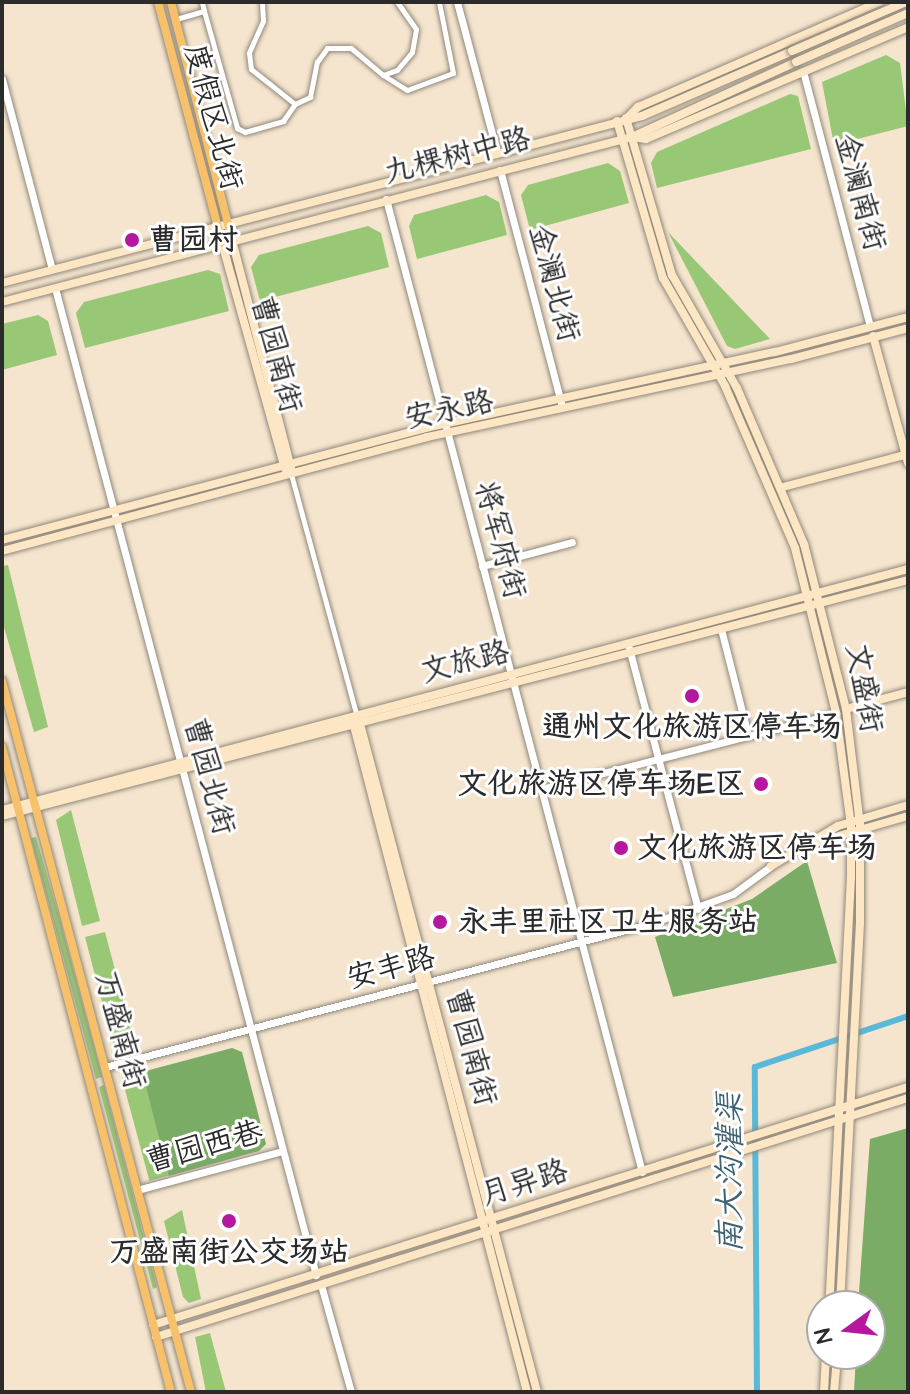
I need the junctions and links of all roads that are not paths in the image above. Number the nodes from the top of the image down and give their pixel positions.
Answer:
1 (158, 2) edge
2 (171, 2) edge
3 (202, 2) edge
4 (262, 2) edge
5 (397, 2) edge
6 (439, 2) edge
7 (457, 2) edge
8 (880, 2) edge
9 (903, 2) edge
10 (204, 11) junction
11 (908, 13) edge
12 (176, 19) junction
13 (908, 29) edge
14 (803, 71) junction
15 (383, 75) junction
16 (2, 79) edge
17 (295, 104) junction
18 (622, 120) junction
19 (627, 138) junction
20 (497, 152) junction
21 (500, 170) junction
22 (386, 199) junction
23 (230, 222) junction
24 (217, 225) junction
25 (232, 240) junction
26 (222, 243) junction
27 (52, 269) junction
28 (2, 283) edge
29 (55, 288) junction
30 (2, 302) edge
31 (908, 317) edge
32 (870, 326) junction
33 (908, 328) edge
34 (873, 336) junction
35 (723, 363) junction
36 (713, 365) junction
37 (729, 372) junction
38 (718, 374) junction
39 (560, 399) junction
40 (562, 409) junction
41 (446, 425) junction
42 (449, 435) junction
43 (907, 457) edge
44 (288, 468) junction
45 (783, 487) junction
46 (113, 516) junction
47 (2, 540) edge
48 (572, 542) dead end
49 (2, 551) edge
50 (482, 566) junction
51 (908, 569) edge
52 (908, 580) edge
53 (819, 592) junction
54 (809, 595) junction
55 (821, 602) junction
56 (811, 605) junction
57 (721, 629) junction
58 (628, 643) junction
59 (630, 653) junction
60 (512, 679) junction
61 (2, 681) edge
62 (908, 692) edge
63 (846, 709) junction
64 (836, 713) junction
65 (356, 721) junction
66 (748, 735) junction
67 (2, 747) edge
68 (658, 759) junction
69 (182, 766) junction
70 (541, 789) junction
71 (34, 805) junction
72 (908, 805) edge
73 (18, 809) junction
74 (2, 813) edge
75 (908, 816) edge
76 (855, 822) junction
77 (856, 833) junction
78 (771, 866) junction
79 (698, 909) junction
80 (582, 942) junction
81 (429, 983) junction
82 (419, 985) junction
83 (252, 1029) junction
84 (848, 1061) junction
85 (105, 1067) junction
86 (908, 1087) edge
87 (908, 1098) edge
88 (850, 1105) junction
89 (840, 1109) junction
90 (850, 1117) junction
91 (840, 1121) junction
92 (283, 1151) junction
93 (642, 1172) junction
94 (137, 1190) junction
95 (486, 1220) junction
96 (489, 1232) junction
97 (316, 1275) junction
98 (321, 1285) junction
99 (830, 1290) edge
100 (841, 1290) edge
101 (172, 1320) junction
102 (153, 1325) junction
103 (175, 1331) junction
104 (156, 1337) junction
105 (825, 1370) edge
106 (836, 1370) edge
107 (171, 1392) edge
108 (191, 1392) edge
109 (351, 1392) edge
110 (527, 1392) edge
111 (537, 1392) edge
112 (824, 1392) edge
113 (834, 1392) edge

1 - 24 main road, 度假区北街
2 - 12 main road, 度假区北街
3 - 10 street
4 - 17 street
5 - 15 street
6 - 15 street
7 - 20 street
8 - 18 main road
9 - 13 main road
9 - 18 main road, 九棵树中路, bridge
10 - 12 street
10 - 17 street
11 - 19 main road, 九棵树中路, bridge
12 - 23 main road, 度假区北街
13 - 14 main road
14 - 19 main road
14 - 32 street, 金澜南街
15 - 17 street
16 - 27 street
18 - 19 main road, 文盛街
18 - 20 main road, 九棵树中路
19 - 21 main road, 九棵树中路
19 - 35 main road, 文盛街
19 - 36 main road, 文盛街
20 - 23 main road, 九棵树中路
21 - 22 main road, 九棵树中路
21 - 39 street, 金澜北街
22 - 25 main road, 九棵树中路
22 - 41 street, 将军府街
23 - 24 main road, 九棵树中路
23 - 25 main road, 度假区北街
24 - 26 main road, 度假区北街
24 - 27 main road, 九棵树中路
25 - 26 main road, 九棵树中路
25 - 44 main road, 曹园南街
26 - 29 main road, 九棵树中路
26 - 44 main road, 曹园南街
27 - 28 main road, 九棵树中路
29 - 30 main road, 九棵树中路
29 - 46 street, 曹园北街
31 - 32 main road, 安永路
32 - 35 main road, 安永路
33 - 34 main road, 安永路
34 - 37 main road, 安永路
34 - 43 main road
35 - 36 main road, 安永路
35 - 37 main road, 文盛街
36 - 38 main road, 文盛街
36 - 39 main road, 安永路
37 - 38 main road, 安永路
37 - 45 main road, 文盛街
38 - 40 main road, 安永路
38 - 54 main road, 文盛街
39 - 40 street, 金澜北街
39 - 41 main road, 安永路
40 - 42 main road, 安永路
41 - 42 street, 将军府街
41 - 44 main road, 安永路
42 - 44 main road, 安永路
42 - 50 street, 将军府街
43 - 45 main road
44 - 46 main road, 安永路
44 - 65 street, 曹园南街
45 - 53 main road, 文盛街
46 - 47 main road, 安永路
46 - 49 main road, 安永路
46 - 69 street, 曹园北街
48 - 50 street
50 - 60 street, 将军府街
51 - 53 main road, 文旅路
52 - 55 main road, 文旅路
53 - 54 main road, 文旅路
53 - 55 main road, 文盛街
54 - 56 main road, 文盛街
54 - 58 main road, 文旅路
55 - 56 main road, 文旅路
55 - 63 main road, 文盛街
56 - 57 main road, 文旅路
56 - 64 main road, 文盛街
57 - 59 main road, 文旅路
57 - 66 street
58 - 59 street
58 - 60 main road, 文旅路
59 - 60 main road, 文旅路
59 - 68 street
60 - 65 main road, 文旅路
60 - 70 street, 将军府街
61 - 71 main road, 万盛南街
62 - 63 main road
63 - 76 main road, 文盛街
64 - 66 street
64 - 76 main road, 文盛街
65 - 69 main road, 文旅路
65 - 81 main road, 曹园南街
65 - 82 main road, 曹园南街
66 - 68 street
67 - 73 main road, 万盛南街
68 - 70 street
68 - 79 street
69 - 71 main road, 文旅路
69 - 83 street, 曹园北街
70 - 80 street, 将军府街
71 - 73 main road, 文旅路
71 - 85 main road, 万盛南街
72 - 76 main road, 安丰路
73 - 74 main road, 文旅路
73 - 102 main road, 万盛南街
75 - 77 main road, 安丰路
76 - 77 main road, 文盛街
76 - 78 main road, 安丰路
77 - 78 main road, 安丰路
77 - 84 main road, 文盛街
77 - 84 main road, 文盛街
78 - 79 street, 安丰路
79 - 80 street, 安丰路
80 - 81 street, 安丰路
80 - 93 street, 将军府街
81 - 82 street, 安丰路
81 - 95 main road, 曹园南街
82 - 83 street, 安丰路
82 - 95 main road, 曹园南街
83 - 85 street, 安丰路
83 - 92 street, 曹园北街
84 - 88 main road, 文盛街
84 - 89 main road, 文盛街
85 - 94 main road, 万盛南街
86 - 88 main road, 月异路
87 - 90 main road, 月异路
88 - 89 main road, 月异路
88 - 90 main road, 文盛街
89 - 91 main road, 文盛街
89 - 93 main road, 月异路
90 - 91 main road, 月异路
90 - 100 main road, 文盛街
91 - 96 main road, 月异路
91 - 99 main road, 文盛街
92 - 94 street, 曹园西巷
92 - 97 street, 曹园北街
93 - 95 main road, 月异路
94 - 101 main road, 万盛南街
95 - 96 main road, 曹园南街
95 - 97 main road, 月异路
96 - 98 main road, 月异路
96 - 110 main road, 曹园南街
96 - 111 main road, 曹园南街
97 - 101 main road, 月异路
98 - 103 main road, 月异路
98 - 109 street
101 - 102 main road, 月异路
101 - 103 main road, 万盛南街
102 - 104 main road, 万盛南街
103 - 104 main road, 月异路
103 - 108 main road, 万盛南街
104 - 107 main road, 万盛南街
105 - 112 main road
106 - 113 main road

